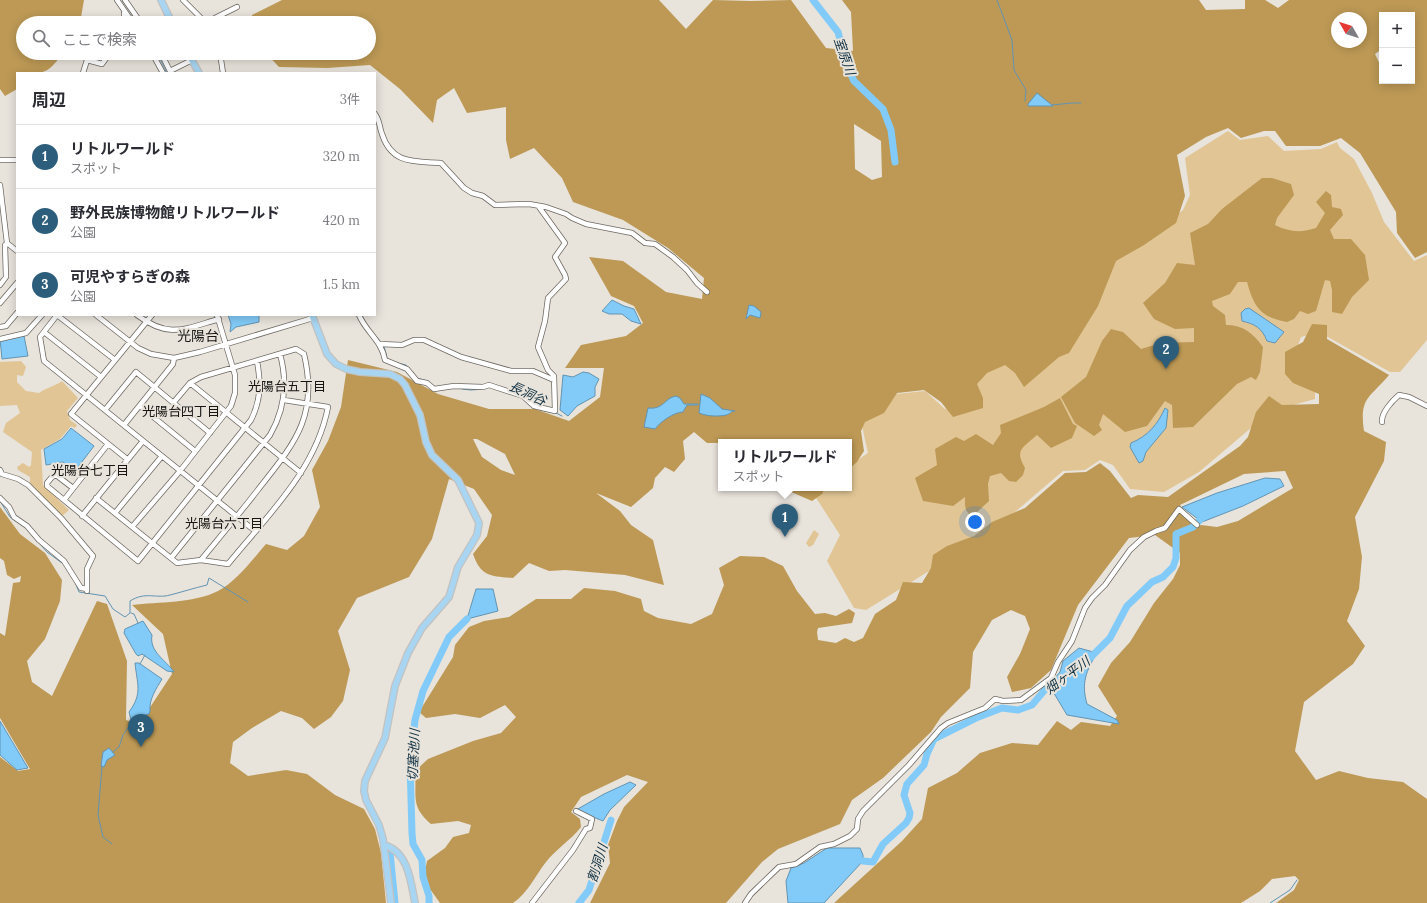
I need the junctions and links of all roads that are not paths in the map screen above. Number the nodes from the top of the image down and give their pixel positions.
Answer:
1 (117, 0) edge
2 (125, 0) edge
3 (161, 0) edge
4 (183, 0) edge
5 (130, 7) junction
6 (237, 7) dead end
7 (124, 10) junction
8 (124, 16) edge
9 (128, 16) edge
10 (136, 16) edge
11 (169, 16) edge
12 (199, 16) edge
13 (219, 16) edge
14 (87, 60) edge
15 (87, 60) edge
16 (105, 60) edge
17 (156, 60) edge
18 (164, 60) edge
19 (192, 60) joint
20 (221, 60) edge
21 (83, 72) edge
22 (162, 72) edge
23 (170, 72) edge
24 (198, 72) edge
25 (223, 72) edge
26 (376, 115) edge
27 (0, 160) edge
28 (16, 160) edge
29 (0, 185) edge
30 (539, 207) junction
31 (7, 243) junction
32 (16, 250) edge
33 (16, 284) edge
34 (0, 285) edge
35 (707, 292) dead end
36 (0, 303) edge
37 (16, 314) edge
38 (41, 316) edge
39 (56, 316) edge
40 (58, 316) edge
41 (97, 316) edge
42 (139, 316) edge
43 (151, 316) edge
44 (312, 316) edge
45 (360, 316) edge
46 (218, 317) edge
47 (146, 322) junction
48 (0, 327) edge
49 (44, 332) junction
50 (0, 339) edge
51 (130, 342) junction
52 (225, 344) junction
53 (382, 344) junction
54 (280, 354) junction
55 (174, 358) junction
56 (114, 360) junction
57 (257, 361) junction
58 (232, 368) junction
59 (101, 377) junction
60 (554, 380) junction
61 (190, 383) junction
62 (155, 387) junction
63 (86, 396) junction
64 (284, 400) junction
65 (174, 402) junction
66 (308, 404) junction
67 (140, 406) junction
68 (1427, 406) edge
69 (105, 410) junction
70 (226, 413) junction
71 (1382, 422) dead end
72 (124, 425) junction
73 (246, 429) junction
74 (210, 432) junction
75 (143, 441) junction
76 (264, 443) junction
77 (108, 444) junction
78 (195, 451) junction
79 (162, 456) junction
80 (127, 459) junction
81 (283, 459) junction
82 (0, 470) edge
83 (180, 470) junction
84 (301, 473) junction
85 (199, 485) junction
86 (73, 488) junction
87 (0, 498) edge
88 (96, 498) junction
89 (64, 500) junction
90 (218, 501) junction
91 (115, 513) junction
92 (82, 516) junction
93 (236, 516) junction
94 (1196, 524) dead end
95 (132, 527) junction
96 (255, 531) junction
97 (152, 543) junction
98 (171, 558) junction
99 (201, 560) junction
100 (576, 812) dead end
101 (384, 845) junction
102 (391, 903) edge
103 (415, 903) edge
104 (532, 903) edge
105 (745, 903) edge

1 - 7 street
2 - 5 street
3 - 11 main road
4 - 12 street
5 - 7 street
5 - 10 street
6 - 13 street
7 - 8 street
7 - 9 street
14 - 16 street
15 - 21 street
17 - 22 street
18 - 23 street
19 - 23 street
19 - 24 main road
20 - 25 street
26 - 30 street
27 - 28 street
29 - 31 street
30 - 35 street
30 - 60 street
31 - 32 street
31 - 34 street
33 - 36 street
37 - 48 street
38 - 50 street
39 - 49 street
40 - 56 street
41 - 51 street
42 - 47 street
43 - 47 street
44 - 52 street
44 - 101 main road
45 - 53 street
46 - 47 street
46 - 52 street
47 - 51 street
49 - 59 street
49 - 63 street
51 - 55 street
51 - 56 street
52 - 55 street
52 - 58 street
53 - 60 street
53 - 60 street
54 - 57 street
54 - 64 street
54 - 66 street
55 - 62 street
56 - 59 street
57 - 58 street
57 - 73 street
58 - 61 street
58 - 70 street
59 - 63 street
61 - 65 street
61 - 70 street
62 - 65 street
62 - 67 street
62 - 69 street
63 - 69 street
63 - 77 street
64 - 66 street
64 - 76 street
65 - 74 street
66 - 81 street
66 - 84 street
67 - 72 street
67 - 78 street
68 - 71 street
69 - 72 street
70 - 73 street
70 - 74 street
72 - 75 street
73 - 76 street
73 - 85 street
74 - 78 street
75 - 79 street
75 - 80 street
76 - 81 street
76 - 90 street
77 - 80 street
77 - 86 street
78 - 83 street
79 - 83 street
79 - 91 street
80 - 88 street
81 - 84 street
81 - 93 street
82 - 87 street
83 - 85 street
83 - 95 street
84 - 96 street
85 - 90 street
85 - 97 street
86 - 89 street
86 - 89 street
88 - 91 street
88 - 92 street
89 - 92 street
90 - 93 street
90 - 98 street
91 - 95 street
92 - 97 street
93 - 96 street
93 - 99 street
94 - 105 street
95 - 97 street
96 - 99 street
97 - 98 street
98 - 99 street
100 - 104 street
101 - 102 main road
101 - 103 main road

